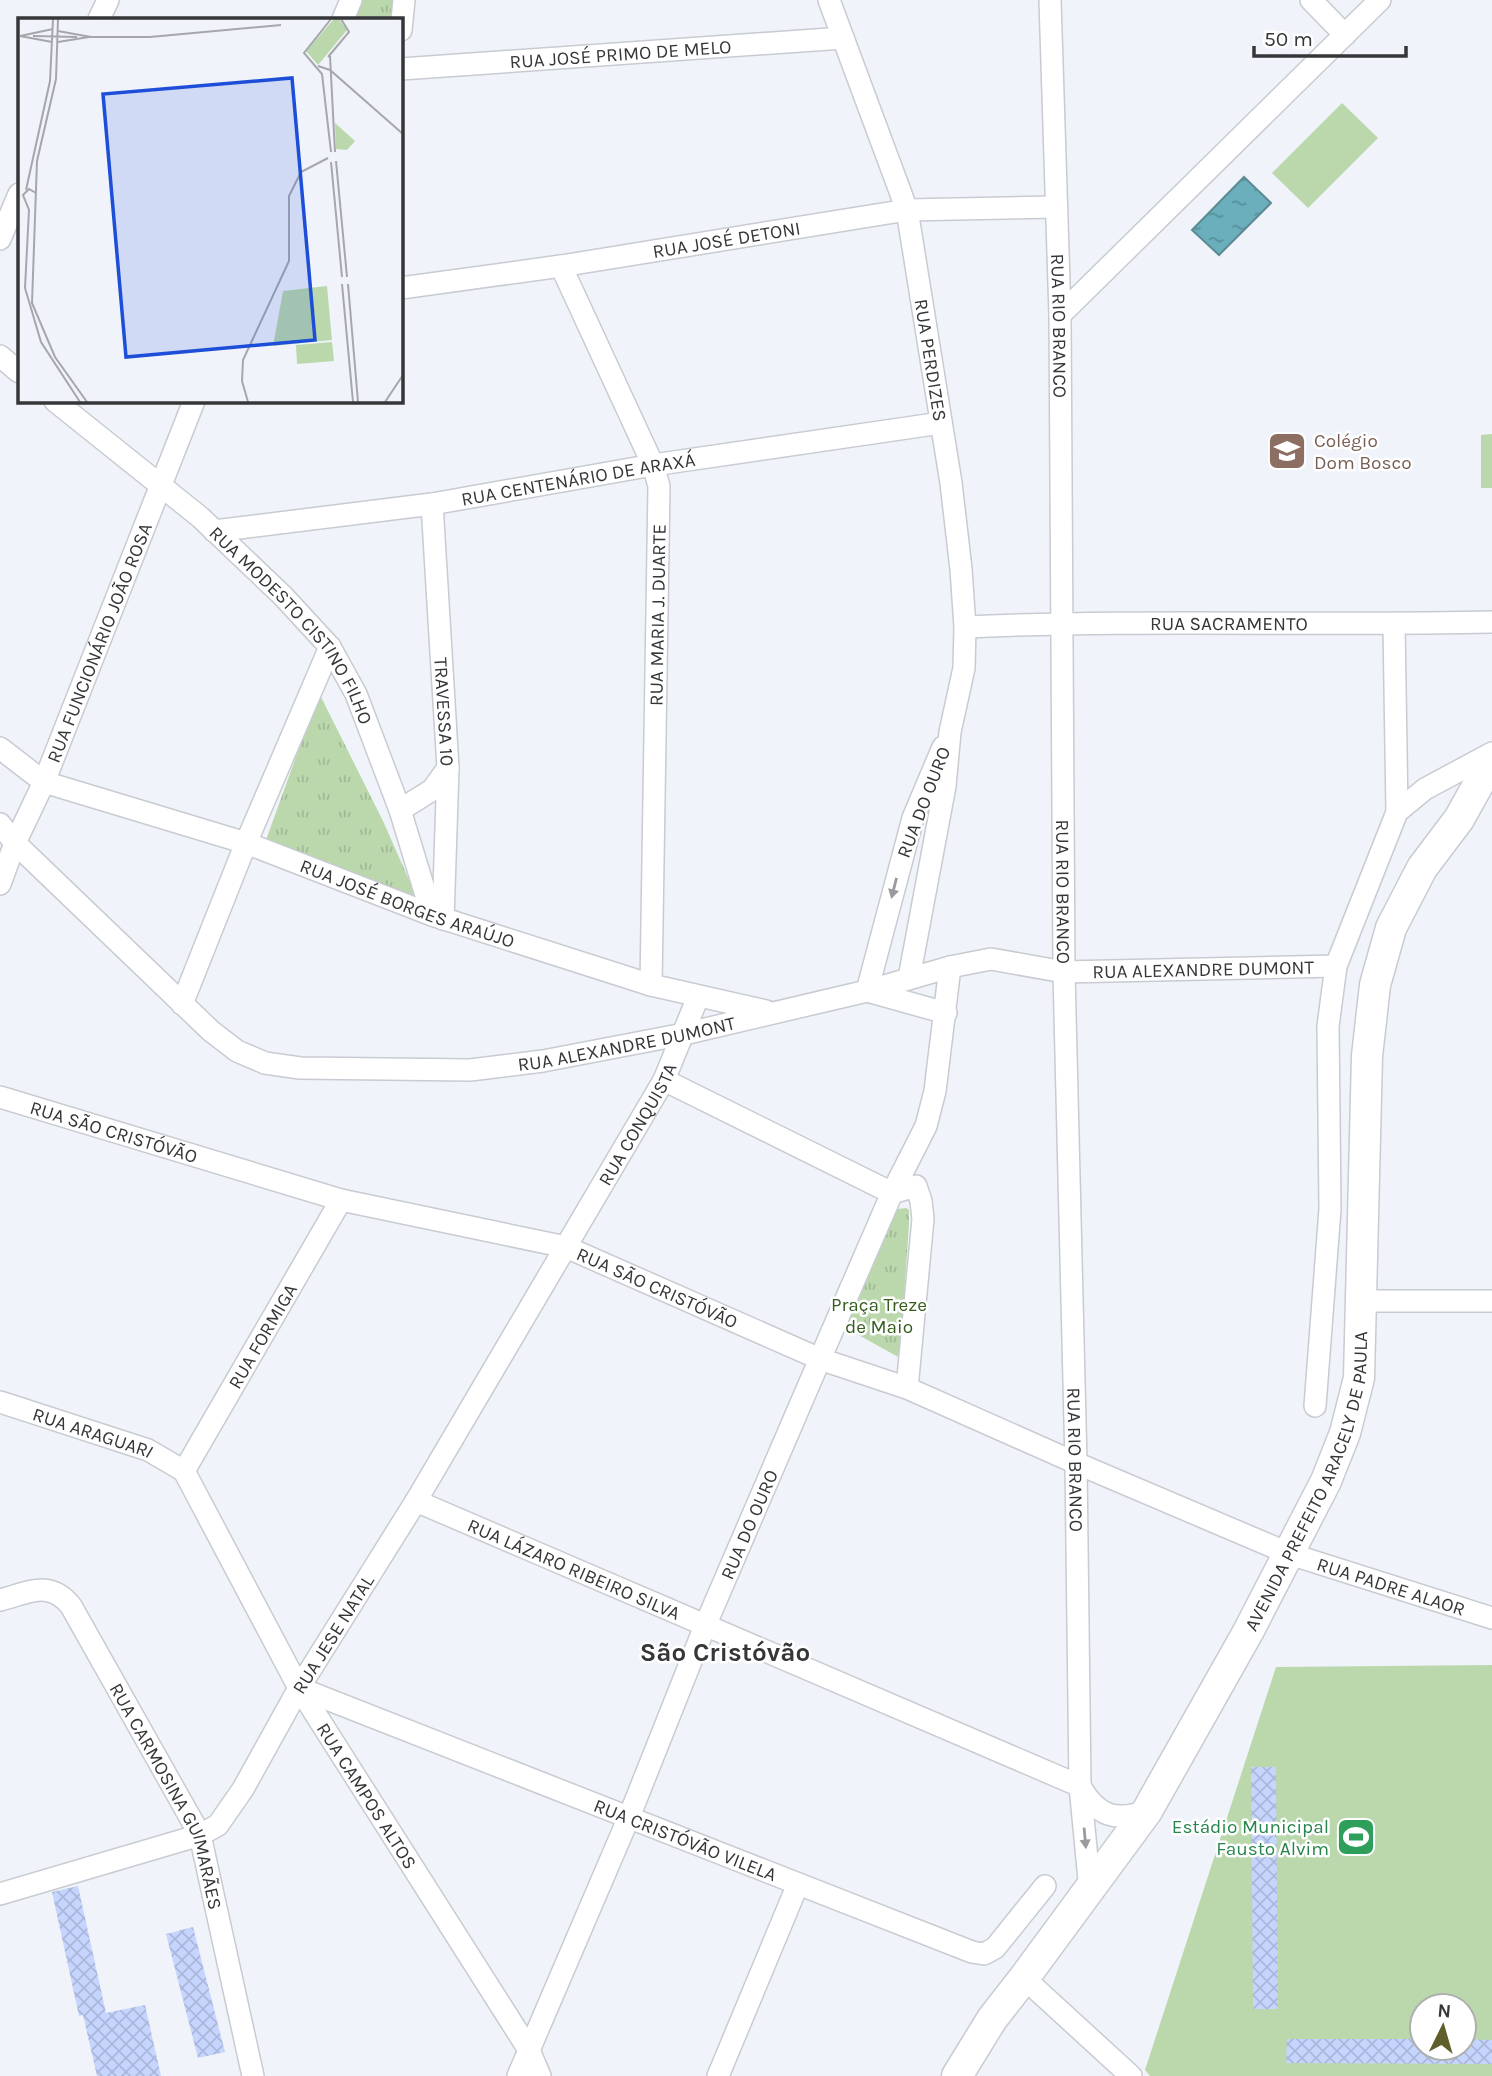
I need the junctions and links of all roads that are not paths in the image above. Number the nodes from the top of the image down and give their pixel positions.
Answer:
1 (108, 0) edge
2 (351, 0) edge
3 (404, 0) edge
4 (829, 0) edge
5 (1050, 0) edge
6 (1311, 0) edge
7 (1380, 0) edge
8 (99, 18) edge
9 (342, 18) edge
10 (402, 20) edge
11 (1345, 34) junction
12 (843, 38) junction
13 (402, 69) edge
14 (18, 196) edge
15 (1055, 207) junction
16 (907, 210) junction
17 (0, 239) edge
18 (561, 265) junction
19 (402, 288) edge
20 (1060, 315) junction
21 (0, 356) edge
22 (18, 371) edge
23 (56, 402) edge
24 (194, 402) edge
25 (941, 423) junction
26 (653, 465) junction
27 (161, 485) junction
28 (432, 504) junction
29 (215, 531) junction
30 (1062, 622) junction
31 (1492, 622) edge
32 (1394, 624) junction
33 (965, 626) junction
34 (330, 647) junction
35 (950, 732) junction
36 (0, 748) edge
37 (1492, 753) edge
38 (1492, 760) edge
39 (448, 768) junction
40 (44, 782) junction
41 (1492, 795) edge
42 (400, 810) junction
43 (1397, 813) junction
44 (1459, 819) junction
45 (0, 824) edge
46 (15, 844) junction
47 (246, 844) junction
48 (0, 884) edge
49 (438, 917) junction
50 (1336, 966) junction
51 (950, 967) junction
52 (1064, 972) junction
53 (909, 978) junction
54 (652, 985) junction
55 (867, 991) junction
56 (698, 997) junction
57 (182, 1004) junction
58 (775, 1013) junction
59 (946, 1013) junction
60 (684, 1034) junction
61 (664, 1080) junction
62 (0, 1097) edge
63 (892, 1193) junction
64 (341, 1200) junction
65 (566, 1247) junction
66 (1360, 1301) junction
67 (1492, 1301) edge
68 (820, 1359) junction
69 (907, 1388) junction
70 (0, 1402) edge
71 (1315, 1406) dead end
72 (1076, 1463) junction
73 (184, 1471) junction
74 (416, 1502) junction
75 (1290, 1554) junction
76 (0, 1600) edge
77 (1492, 1618) edge
78 (705, 1626) junction
79 (299, 1688) junction
80 (1080, 1786) junction
81 (1147, 1811) junction
82 (629, 1817) junction
83 (200, 1835) junction
84 (798, 1884) junction
85 (1045, 1885) dead end
86 (1090, 1890) junction
87 (0, 1895) edge
88 (1024, 1978) junction
89 (529, 2050) junction
90 (253, 2076) edge
91 (518, 2076) edge
92 (540, 2076) edge
93 (718, 2076) edge
94 (957, 2076) edge
95 (1132, 2076) edge

1 - 8 street
2 - 9 street
3 - 10 street
4 - 12 street, RUA PERDIZES
5 - 15 street, RUA RIO BRANCO
6 - 11 street
7 - 11 street
11 - 20 street
12 - 13 street, RUA JOSÉ PRIMO DE MELO
12 - 16 street, RUA PERDIZES
14 - 17 street
15 - 16 street, RUA JOSÉ DETONI
15 - 20 street, RUA RIO BRANCO
16 - 18 street, RUA JOSÉ DETONI
16 - 25 street, RUA PERDIZES
18 - 19 street, RUA JOSÉ DETONI
18 - 26 street, RUA MARIA J. DUARTE
20 - 30 street, RUA RIO BRANCO
21 - 22 street
23 - 27 street, RUA MODESTO CISTINO FILHO
24 - 27 street, RUA FUNCIONÁRIO JOÃO ROSA
25 - 26 street, RUA CENTENÁRIO DE ARAXÁ
25 - 33 street, RUA PERDIZES
26 - 28 street, RUA CENTENÁRIO DE ARAXÁ
26 - 54 street, RUA MARIA J. DUARTE
27 - 29 street, RUA MODESTO CISTINO FILHO
27 - 40 street, RUA FUNCIONÁRIO JOÃO ROSA
28 - 29 street, RUA CENTENÁRIO DE ARAXÁ
28 - 39 street, TRAVESSA 10
29 - 34 street, RUA MODESTO CISTINO FILHO
30 - 32 street, RUA SACRAMENTO
30 - 33 street, RUA SACRAMENTO
30 - 52 street, RUA RIO BRANCO
31 - 32 street, RUA SACRAMENTO
32 - 43 street
33 - 35 street, RUA PERDIZES
34 - 42 street, RUA MODESTO CISTINO FILHO
34 - 47 street
35 - 53 street, RUA DO OURO
35 -> 55 street, RUA DO OURO
36 - 40 street
37 - 43 street, AVENIDA PREFEITO ARACELY DE PAULA
38 - 44 main road, AVENIDA PREFEITO ARACELY DE PAULA
39 - 42 street
39 - 49 street, TRAVESSA 10
40 - 46 street, RUA FUNCIONÁRIO JOÃO ROSA
40 - 47 street, RUA JOSÉ BORGES ARAÚJO
41 - 44 main road, AVENIDA PREFEITO ARACELY DE PAULA
42 - 49 street, RUA MODESTO CISTINO FILHO
43 - 50 street, AVENIDA PREFEITO ARACELY DE PAULA
44 - 66 main road, AVENIDA PREFEITO ARACELY DE PAULA
45 - 46 street, RUA ALEXANDRE DUMONT
46 - 48 street, RUA FUNCIONÁRIO JOÃO ROSA
46 - 57 street, RUA ALEXANDRE DUMONT
47 - 49 street, RUA JOSÉ BORGES ARAÚJO
47 - 57 street
49 - 54 street, RUA JOSÉ BORGES ARAÚJO
50 - 52 street, RUA ALEXANDRE DUMONT
50 - 71 street, AVENIDA PREFEITO ARACELY DE PAULA
51 - 52 street, RUA ALEXANDRE DUMONT
51 - 53 street, RUA ALEXANDRE DUMONT
51 - 59 street, RUA DO OURO
52 - 72 street, RUA RIO BRANCO
53 - 55 street, RUA ALEXANDRE DUMONT
54 - 56 street, RUA JOSÉ BORGES ARAÚJO
55 - 58 street, RUA ALEXANDRE DUMONT
55 - 59 street
56 - 58 street, RUA JOSÉ BORGES ARAÚJO
56 - 60 street, RUA CONQUISTA
57 - 60 street, RUA ALEXANDRE DUMONT
58 - 60 street, RUA ALEXANDRE DUMONT
59 - 63 street, RUA DO OURO
60 - 61 street, RUA CONQUISTA
61 - 63 street
61 - 65 street, RUA CONQUISTA
62 - 64 street, RUA SÃO CRISTÓVÃO
63 - 68 street, RUA DO OURO
63 - 69 street
64 - 65 street, RUA SÃO CRISTÓVÃO
64 - 73 street, RUA FORMIGA
65 - 68 street, RUA SÃO CRISTÓVÃO
65 - 74 street, RUA JESE NATAL
66 - 67 street
66 - 75 main road, AVENIDA PREFEITO ARACELY DE PAULA
68 - 69 street, RUA SÃO CRISTÓVÃO
68 - 78 street, RUA DO OURO
69 - 72 street, RUA SÃO CRISTÓVÃO
70 - 73 street, RUA ARAGUARI
72 - 75 street, RUA SÃO CRISTÓVÃO
72 - 80 street, RUA RIO BRANCO
73 - 79 street, RUA CAMPOS ALTOS
74 - 78 street, RUA LÁZARO RIBEIRO SILVA
74 - 79 street, RUA JESE NATAL
75 - 77 street, RUA PADRE ALAOR
75 - 81 main road, AVENIDA PREFEITO ARACELY DE PAULA
76 - 83 street, RUA CARMOSINA GUIMARÃES
78 - 80 street, RUA LÁZARO RIBEIRO SILVA
78 - 82 street, RUA DO OURO
79 - 82 street, RUA CRISTÓVÃO VILELA
79 - 83 street, RUA JESE NATAL
79 - 89 street, RUA CAMPOS ALTOS
80 - 81 street
80 -> 86 street, RUA RIO BRANCO
81 - 86 main road, AVENIDA PREFEITO ARACELY DE PAULA
82 - 84 street, RUA CRISTÓVÃO VILELA
82 - 89 street, RUA DO OURO
83 - 87 street, RUA JESE NATAL
83 - 90 street, RUA CARMOSINA GUIMARÃES
84 - 85 street, RUA CRISTÓVÃO VILELA
84 - 93 street
86 - 88 main road, AVENIDA PREFEITO ARACELY DE PAULA
88 - 94 main road, AVENIDA PREFEITO ARACELY DE PAULA
88 - 95 street
89 - 91 street, RUA DO OURO
89 - 92 street, RUA CAMPOS ALTOS

